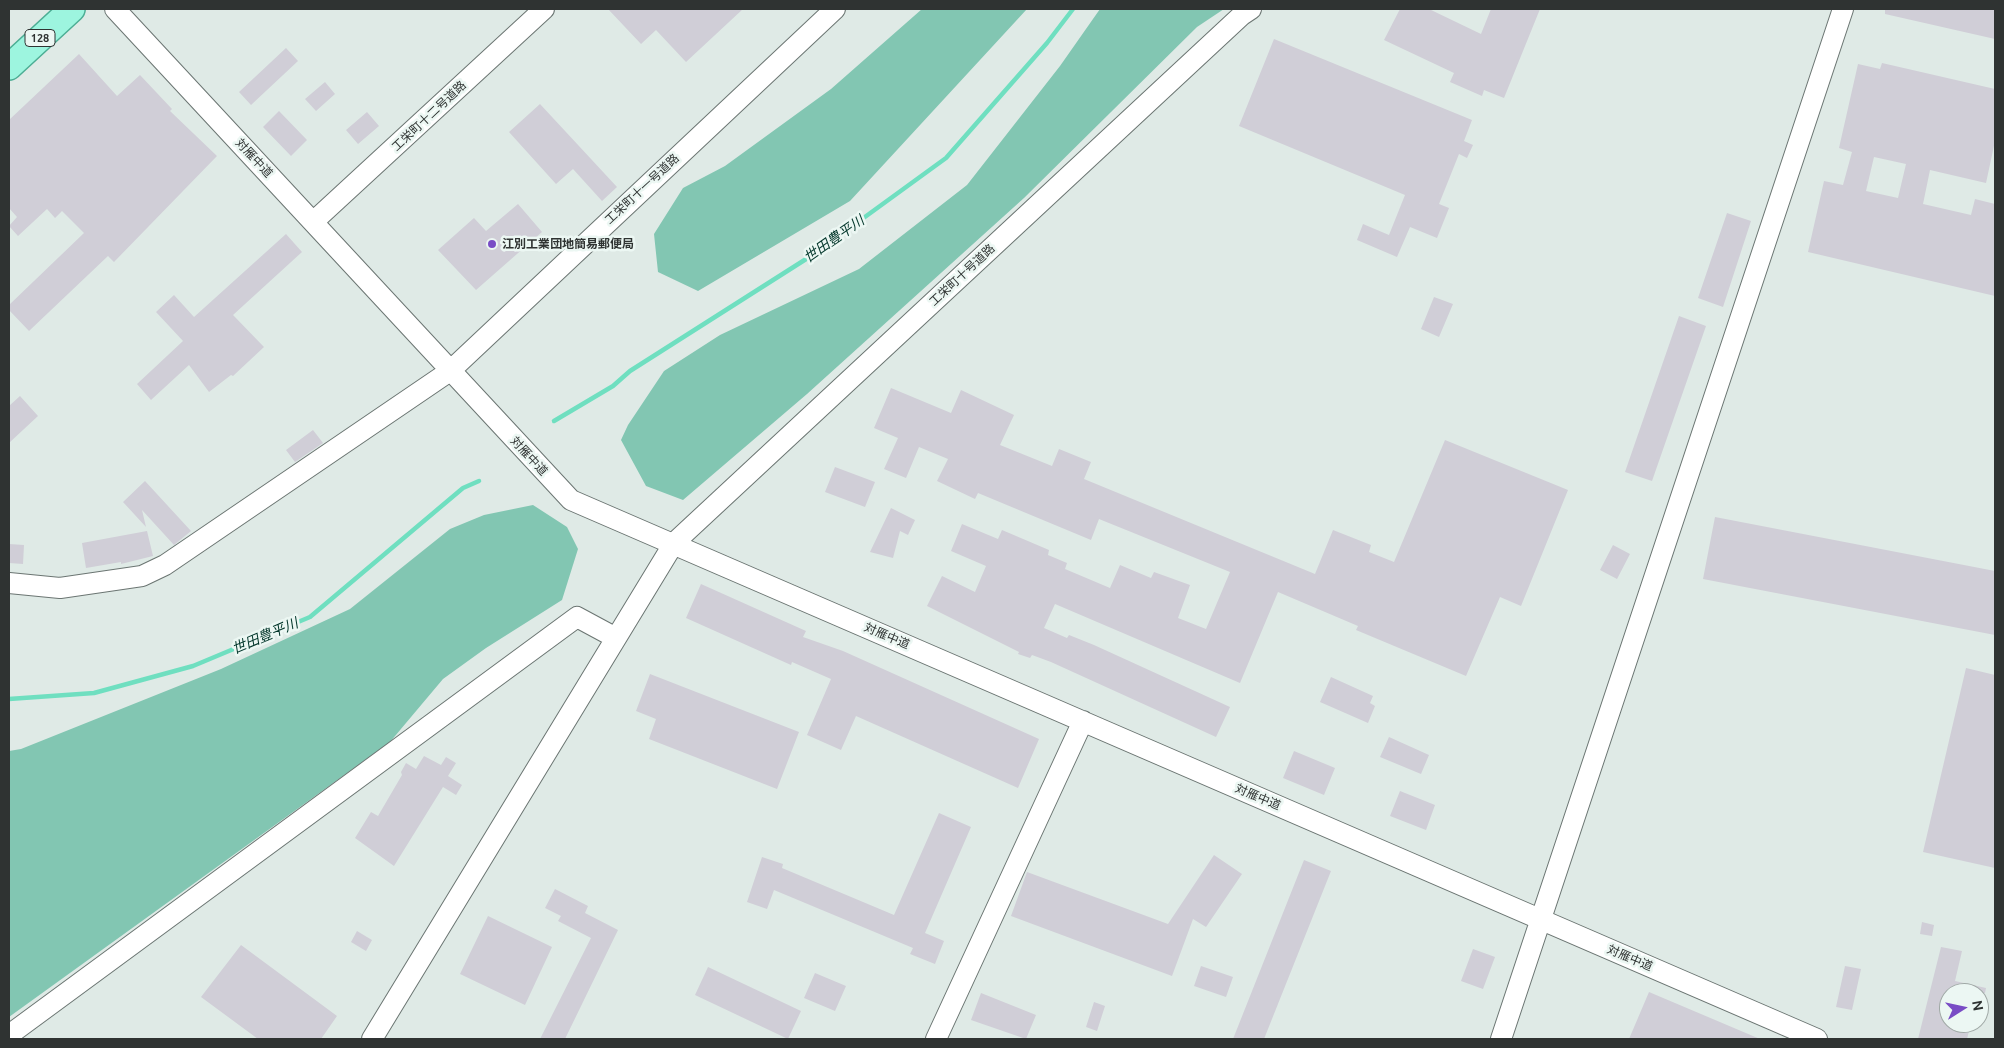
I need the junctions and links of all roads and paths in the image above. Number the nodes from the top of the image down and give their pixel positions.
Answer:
1 (72, 9) edge
2 (115, 9) edge
3 (544, 9) edge
4 (835, 9) edge
5 (1251, 9) edge
6 (1843, 9) edge
7 (9, 67) edge
8 (313, 222) junction
9 (450, 371) junction
10 (674, 544) junction
11 (9, 583) edge
12 (616, 638) junction
13 (1083, 721) junction
14 (1541, 920) junction
15 (9, 1035) edge
16 (372, 1039) edge
17 (936, 1039) edge
18 (1501, 1039) edge
19 (1817, 1039) edge

1 - 7 main road, 128
2 - 8 street, 対雁中道
3 - 8 street, 工栄町十二号道路
4 - 9 street, 工栄町十一号道路
5 - 10 street, 工栄町十号道路
6 - 14 street
8 - 9 street, 対雁中道
9 - 10 street, 対雁中道
9 - 11 street, 工栄町十一号道路
10 - 12 street, 工栄町十号道路
10 - 13 street, 対雁中道
12 - 15 street
12 - 16 street, 工栄町十号道路
13 - 14 street, 対雁中道
13 - 17 street
14 - 18 street
14 - 19 street, 対雁中道

